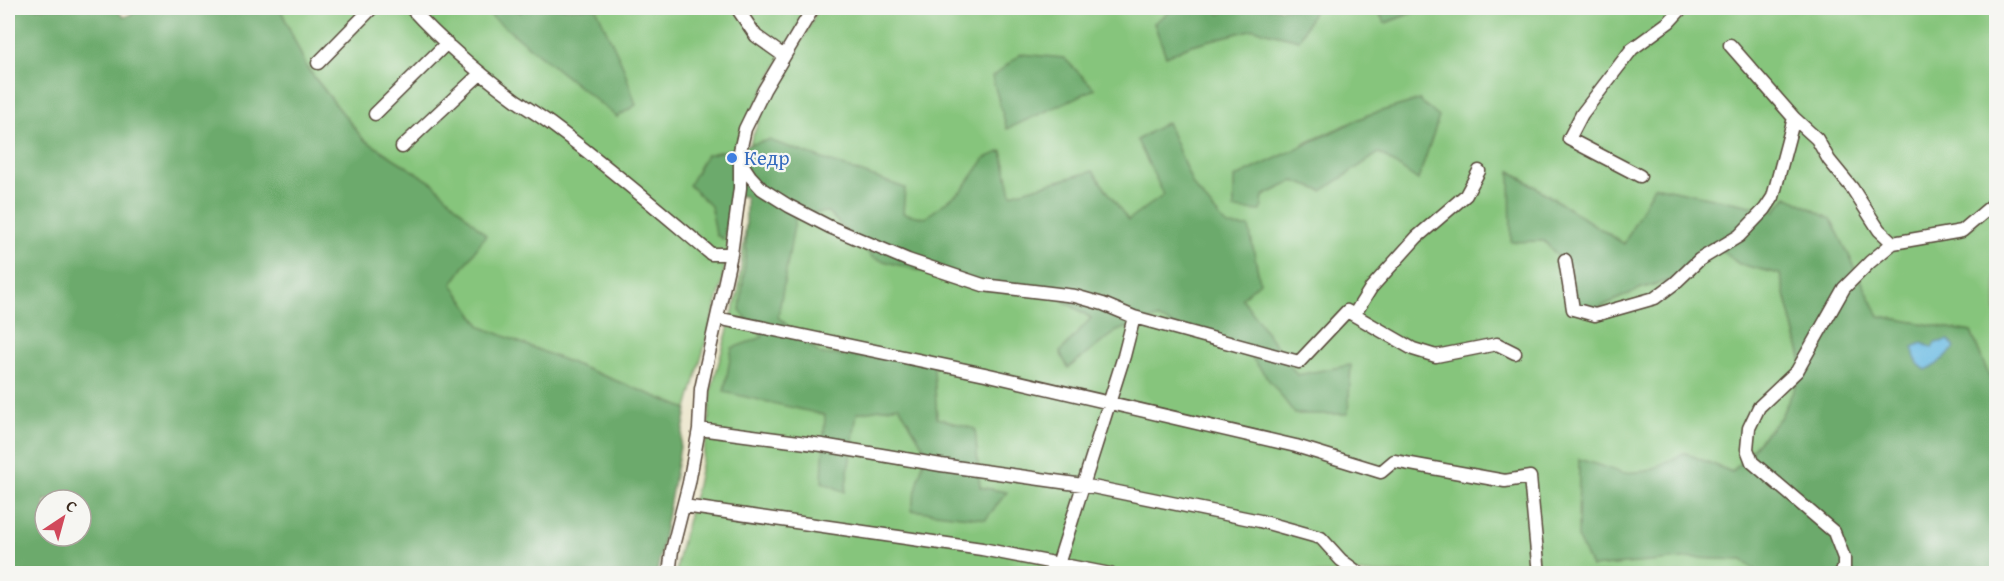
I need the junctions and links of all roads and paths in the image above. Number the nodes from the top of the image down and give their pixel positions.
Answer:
1 (372, 8) edge
2 (411, 8) edge
3 (737, 8) edge
4 (813, 8) edge
5 (1682, 8) edge
6 (447, 43) junction
7 (1730, 45) dead end
8 (784, 56) junction
9 (318, 63) dead end
10 (481, 73) junction
11 (375, 114) dead end
12 (1794, 118) junction
13 (402, 147) dead end
14 (740, 161) junction
15 (1479, 171) dead end
16 (1640, 176) dead end
17 (1996, 201) edge
18 (1893, 243) junction
19 (731, 254) junction
20 (1565, 260) dead end
21 (1354, 315) junction
22 (1134, 317) junction
23 (717, 318) junction
24 (1515, 353) dead end
25 (1108, 404) junction
26 (699, 429) junction
27 (1083, 484) junction
28 (684, 506) junction
29 (1057, 568) edge
30 (669, 573) edge
31 (1110, 573) edge
32 (1360, 573) edge
33 (1539, 573) edge
34 (1840, 573) edge

1 - 9 street
2 - 6 street
3 - 8 street
4 - 8 street
5 - 16 street
6 - 10 street
6 - 11 street
7 - 12 street
8 - 14 street
10 - 13 street
10 - 19 street
12 - 18 street
12 - 20 street
14 - 19 street
14 - 22 street
15 - 21 street
17 - 18 street
18 - 34 street
19 - 23 street
21 - 22 street
21 - 24 street
22 - 25 street
23 - 25 street
23 - 26 street
25 - 27 street
25 - 33 street
26 - 27 street
26 - 28 street
27 - 29 street
27 - 32 street
28 - 29 street
28 - 30 street
29 - 31 street

